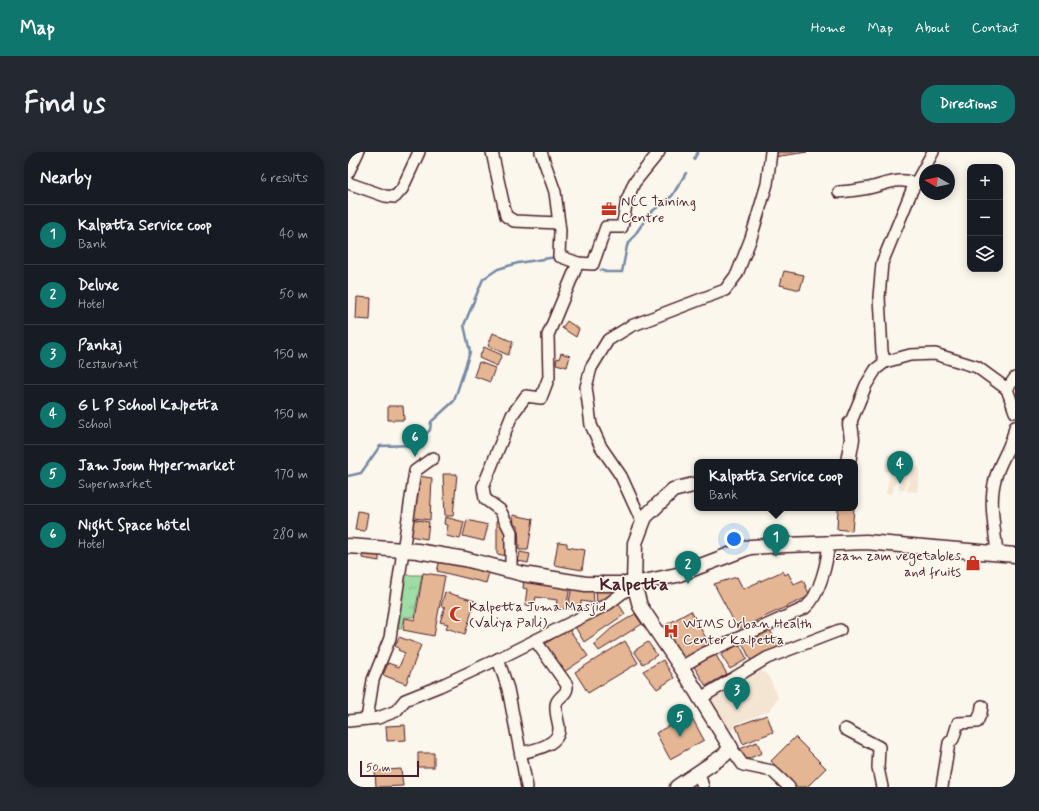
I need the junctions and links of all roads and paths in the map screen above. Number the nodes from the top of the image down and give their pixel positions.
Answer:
1 (358, 152) edge
2 (419, 152) edge
3 (492, 152) edge
4 (541, 152) edge
5 (659, 152) edge
6 (771, 152) edge
7 (933, 152) edge
8 (348, 173) edge
9 (348, 183) edge
10 (916, 184) junction
11 (839, 192) dead end
12 (559, 223) junction
13 (578, 263) junction
14 (885, 362) junction
15 (1015, 378) edge
16 (1006, 389) junction
17 (1015, 412) edge
18 (850, 424) joint
19 (1015, 427) edge
20 (434, 458) dead end
21 (849, 459) edge
22 (694, 485) edge
23 (642, 522) junction
24 (828, 542) junction
25 (348, 546) edge
26 (403, 550) junction
27 (997, 554) junction
28 (1015, 555) edge
29 (511, 571) junction
30 (634, 584) junction
31 (840, 630) dead end
32 (535, 640) junction
33 (498, 659) junction
34 (681, 667) junction
35 (699, 699) junction
36 (982, 706) dead end
37 (367, 719) junction
38 (348, 721) edge
39 (845, 729) dead end
40 (731, 748) junction
41 (521, 753) junction
42 (699, 773) junction
43 (527, 787) edge
44 (677, 787) edge
45 (703, 787) edge
46 (790, 787) edge
47 (882, 787) edge
48 (942, 787) edge

1 - 8 street
2 - 9 street
3 - 12 street
4 - 12 street
5 - 13 street
6 - 23 street
7 - 10 street
10 - 11 street
10 - 14 street
12 - 13 street
13 - 29 street
14 - 16 street
14 - 18 street
15 - 16 street
16 - 17 street
18 - 21 main road
19 - 27 street
20 - 26 street
22 - 23 main road
23 - 30 main road
24 - 27 main road
24 - 30 main road
24 - 34 street
25 - 26 main road
26 - 29 main road
26 - 37 street
27 - 28 main road
29 - 30 main road
30 - 32 street
30 - 34 main road
31 - 35 street
32 - 33 street
32 - 41 street
33 - 37 street
33 - 41 street
34 - 35 main road
35 - 40 main road
36 - 48 street
37 - 38 street
39 - 47 street
40 - 42 main road
40 - 46 street
41 - 43 street
42 - 44 main road
42 - 45 street

